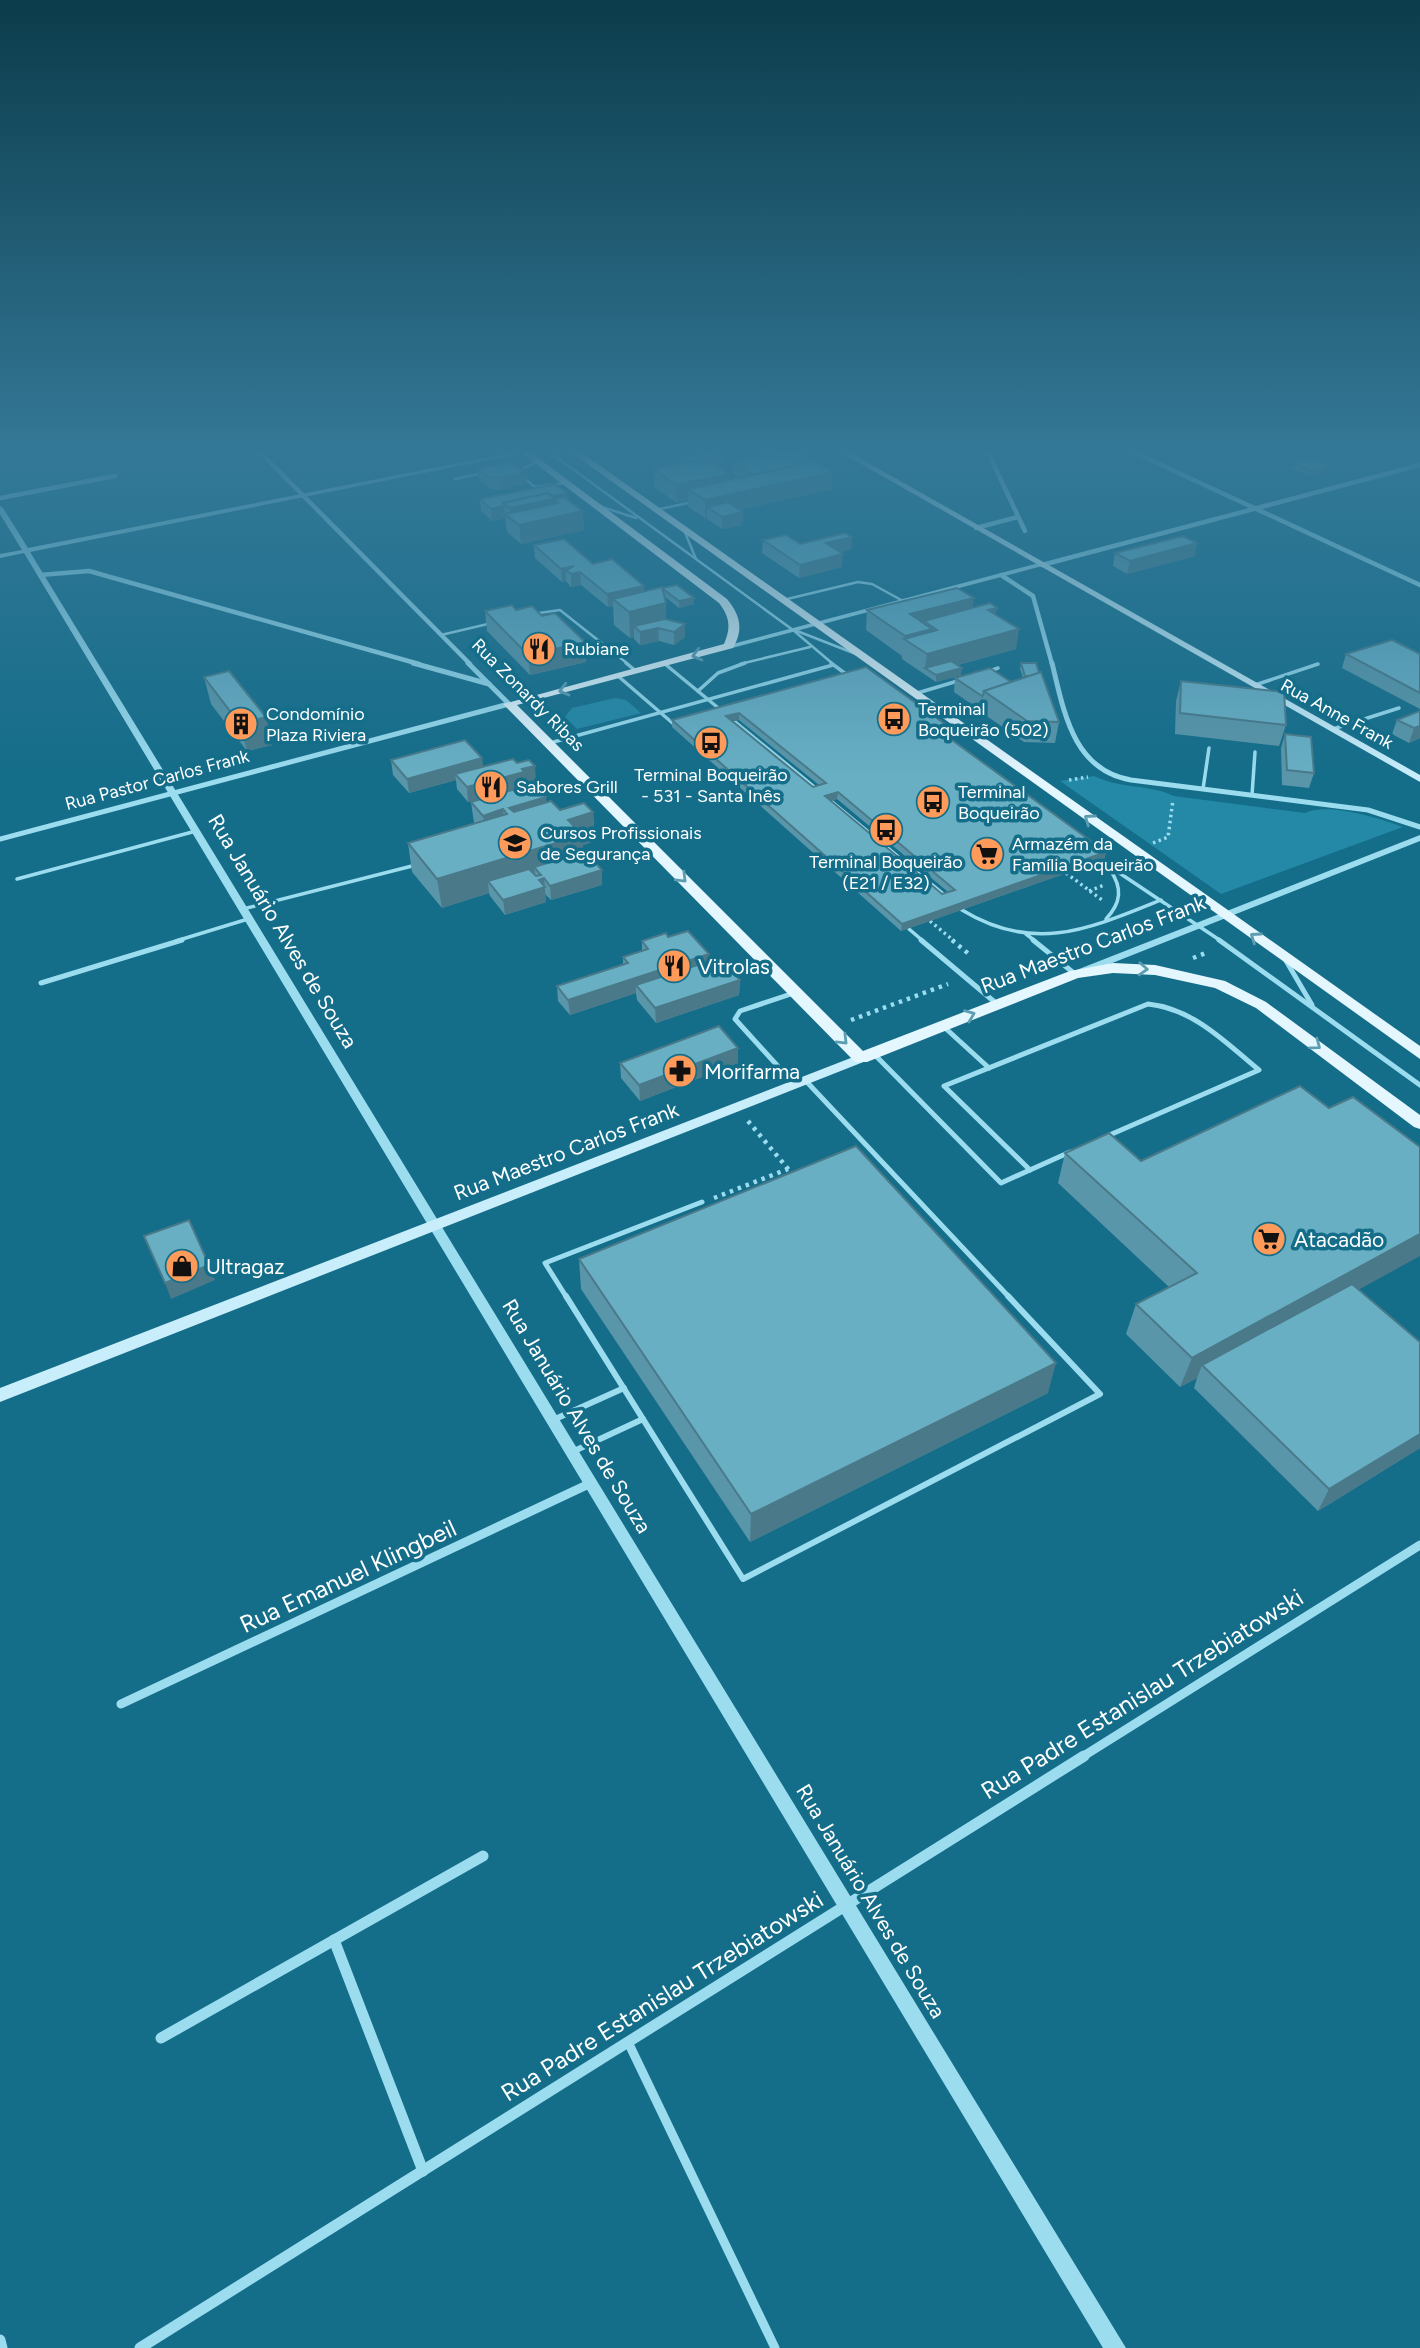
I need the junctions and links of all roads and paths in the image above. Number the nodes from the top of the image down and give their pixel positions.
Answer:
1 (30, 558) edge
2 (364, 558) edge
3 (665, 558) edge
4 (723, 558) edge
5 (1028, 558) edge
6 (1069, 558) edge
7 (1360, 558) edge
8 (696, 559) edge
9 (1041, 565) junction
10 (40, 575) junction
11 (1001, 575) junction
12 (1420, 585) edge
13 (782, 600) junction
14 (903, 601) junction
15 (528, 615) edge
16 (503, 621) edge
17 (816, 624) junction
18 (793, 630) junction
19 (441, 635) junction
20 (729, 646) junction
21 (810, 647) junction
22 (859, 655) junction
23 (665, 664) junction
24 (1318, 664) dead end
25 (834, 665) junction
26 (998, 668) dead end
27 (636, 671) junction
28 (976, 675) edge
29 (618, 676) junction
30 (851, 678) edge
31 (964, 679) edge
32 (489, 684) junction
33 (1255, 685) junction
34 (698, 691) junction
35 (914, 694) junction
36 (708, 699) junction
37 (509, 704) junction
38 (1399, 708) dead end
39 (660, 712) junction
40 (724, 713) edge
41 (734, 721) edge
42 (676, 726) edge
43 (1333, 729) junction
44 (548, 743) junction
45 (1209, 748) dead end
46 (1255, 752) dead end
47 (1420, 779) edge
48 (1175, 786) junction
49 (1203, 789) junction
50 (820, 792) edge
51 (173, 793) junction
52 (1252, 795) junction
53 (831, 801) edge
54 (1420, 827) edge
55 (196, 831) junction
56 (1420, 838) edge
57 (0, 839) edge
58 (1161, 848) dead end
59 (424, 863) edge
60 (1066, 873) edge
61 (16, 879) dead end
62 (949, 899) edge
63 (1161, 900) junction
64 (1107, 904) dead end
65 (243, 909) junction
66 (962, 910) edge
67 (1225, 915) junction
68 (249, 919) junction
69 (930, 921) edge
70 (1097, 924) junction
71 (1199, 925) junction
72 (909, 929) edge
73 (1026, 934) junction
74 (1206, 953) dead end
75 (970, 955) dead end
76 (1285, 958) junction
77 (1189, 960) dead end
78 (1075, 974) junction
79 (41, 983) dead end
80 (948, 984) dead end
81 (796, 992) junction
82 (997, 1004) junction
83 (1314, 1008) junction
84 (943, 1026) junction
85 (831, 1028) junction
86 (1420, 1054) edge
87 (867, 1056) junction
88 (989, 1068) junction
89 (800, 1082) junction
90 (1420, 1085) edge
91 (736, 1107) junction
92 (1420, 1123) edge
93 (1102, 1139) edge
94 (1077, 1150) edge
95 (788, 1168) junction
96 (1030, 1170) junction
97 (802, 1185) edge
98 (702, 1202) joint
99 (435, 1225) junction
100 (624, 1388) junction
101 (0, 1395) edge
102 (643, 1419) junction
103 (553, 1420) junction
104 (572, 1452) junction
105 (591, 1483) junction
106 (1420, 1545) edge
107 (121, 1704) dead end
108 (483, 1856) dead end
109 (847, 1905) junction
110 (334, 1940) junction
111 (161, 2038) dead end
112 (628, 2042) junction
113 (423, 2171) junction
114 (0, 2340) edge
115 (2, 2348) edge
116 (140, 2348) edge
117 (775, 2348) edge
118 (1115, 2348) edge

1 - 10 street, Rua Januário Alves de Souza
2 - 19 street, Rua Zonardy Ribas
3 - 20 main road
4 - 13 main road
5 - 9 main road, Rua Anne Frank
6 - 9 street, Rua Pastor Carlos Frank
7 - 12 street
8 - 18 lane
9 - 11 street, Rua Pastor Carlos Frank
9 - 33 main road, Rua Anne Frank
10 - 32 street
10 - 51 street, Rua Januário Alves de Souza
11 - 14 street, Rua Pastor Carlos Frank
11 - 48 street
13 - 14 lane
13 - 17 main road
14 - 17 street, Rua Pastor Carlos Frank
15 - 27 lane
16 - 19 lane
17 - 18 street, Rua Pastor Carlos Frank
17 - 22 main road
18 - 20 street, Rua Pastor Carlos Frank
18 - 21 lane
18 - 22 lane
19 - 32 street, Rua Zonardy Ribas
20 -> 23 main road, Rua Pastor Carlos Frank
21 - 25 lane
21 - 34 lane
22 - 35 main road
23 - 27 main road, Rua Pastor Carlos Frank
23 - 34 lane
24 - 33 lane
25 - 30 lane
25 - 36 lane
26 - 28 lane
27 - 29 main road, Rua Pastor Carlos Frank
29 -> 37 main road, Rua Pastor Carlos Frank
29 - 39 lane
31 - 35 lane
32 - 37 street, Rua Zonardy Ribas
33 - 43 main road, Rua Anne Frank
34 - 36 lane
67 -> 35 main road
36 - 39 lane
36 - 40 lane
37 - 44 main road, Rua Zonardy Ribas
37 - 51 street, Rua Pastor Carlos Frank
38 - 43 lane
39 - 42 lane
39 - 44 lane
41 - 50 lane
43 - 47 main road, Rua Anne Frank
44 -> 81 main road, Rua Zonardy Ribas
45 - 49 lane
46 - 52 lane
48 - 49 street
48 - 58 path
49 - 52 street
51 - 55 street, Rua Januário Alves de Souza
51 - 57 street, Rua Pastor Carlos Frank
52 - 54 street
53 - 62 lane
55 - 61 lane
55 - 65 street, Rua Januário Alves de Souza
56 - 67 street, Rua Maestro Carlos Frank
59 - 65 lane
60 - 64 path
63 - 70 lane
63 - 70 lane
63 - 71 lane
65 - 68 street, Rua Januário Alves de Souza
66 - 73 lane
67 - 71 street, Rua Maestro Carlos Frank
76 -> 67 main road
68 - 79 lane
68 - 99 street, Rua Januário Alves de Souza
69 - 75 path
70 - 73 lane
71 - 78 street, Rua Maestro Carlos Frank
71 - 83 lane
72 - 82 lane
73 - 78 lane
74 - 77 path
76 - 83 lane
76 - 86 main road
78 - 82 main road, Rua Maestro Carlos Frank
78 -> 92 main road
80 - 85 path
81 - 85 main road, Rua Zonardy Ribas
81 - 89 lane
84 -> 82 main road, Rua Maestro Carlos Frank
83 - 90 lane
84 - 87 main road, Rua Maestro Carlos Frank
84 - 88 lane
85 -> 87 main road, Rua Zonardy Ribas
87 - 89 main road, Rua Maestro Carlos Frank
87 - 96 lane
88 - 93 lane
88 - 96 lane
89 - 91 main road, Rua Maestro Carlos Frank
89 - 102 lane
91 - 95 path
91 - 99 main road, Rua Maestro Carlos Frank
94 - 96 lane
95 - 97 path
95 - 98 path
98 - 100 lane
99 - 101 main road, Rua Maestro Carlos Frank
99 - 103 street, Rua Januário Alves de Souza
100 - 102 lane
100 - 103 lane
102 - 104 lane
103 - 104 street, Rua Januário Alves de Souza
104 - 105 street, Rua Januário Alves de Souza
105 - 107 street, Rua Emanuel Klingbeil
105 - 109 street, Rua Januário Alves de Souza
106 - 109 street, Rua Padre Estanislau Trzebiatowski
108 - 110 street
109 - 112 street, Rua Padre Estanislau Trzebiatowski
109 - 118 street, Rua Januário Alves de Souza
110 - 111 street
110 - 113 street
112 - 113 street, Rua Padre Estanislau Trzebiatowski
112 - 117 lane
113 - 116 street, Rua Padre Estanislau Trzebiatowski
114 - 115 street

